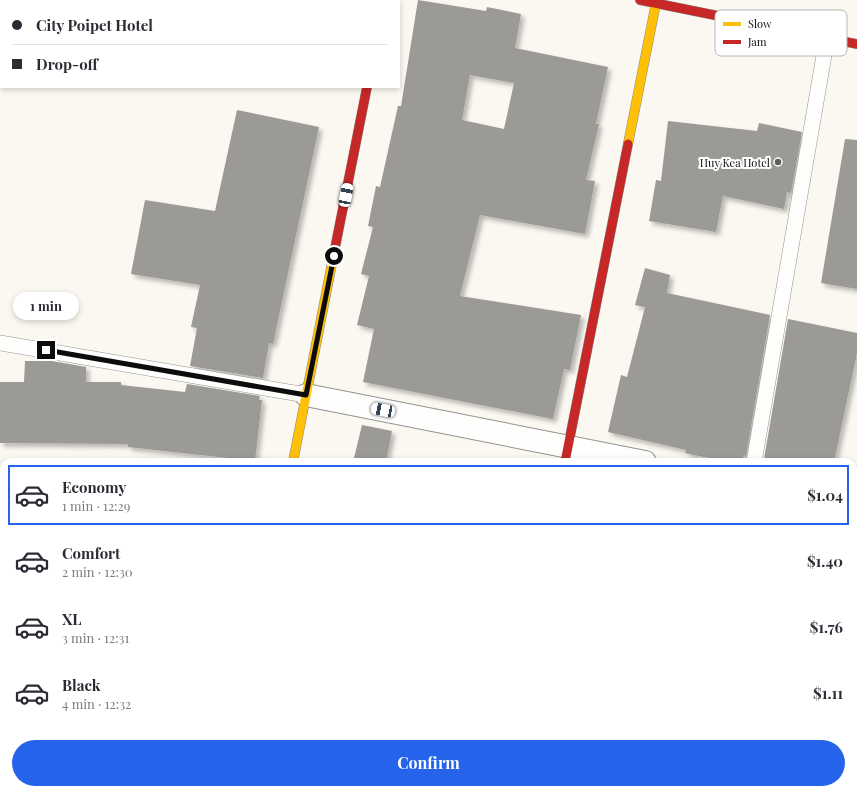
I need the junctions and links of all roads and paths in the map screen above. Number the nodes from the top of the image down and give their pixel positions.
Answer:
1 (640, 0) edge
2 (656, 3) junction
3 (715, 15) edge
4 (847, 42) edge
5 (857, 44) edge
6 (824, 56) edge
7 (367, 88) edge
8 (0, 343) edge
9 (306, 395) junction
10 (566, 454) edge
11 (294, 458) edge
12 (606, 458) edge
13 (755, 458) edge

1 - 2 main road
2 - 3 main road
2 - 10 main road
4 - 5 main road
6 - 13 lane
7 - 9 main road
8 - 9 lane
9 - 10 street
9 - 11 main road
10 - 12 street

